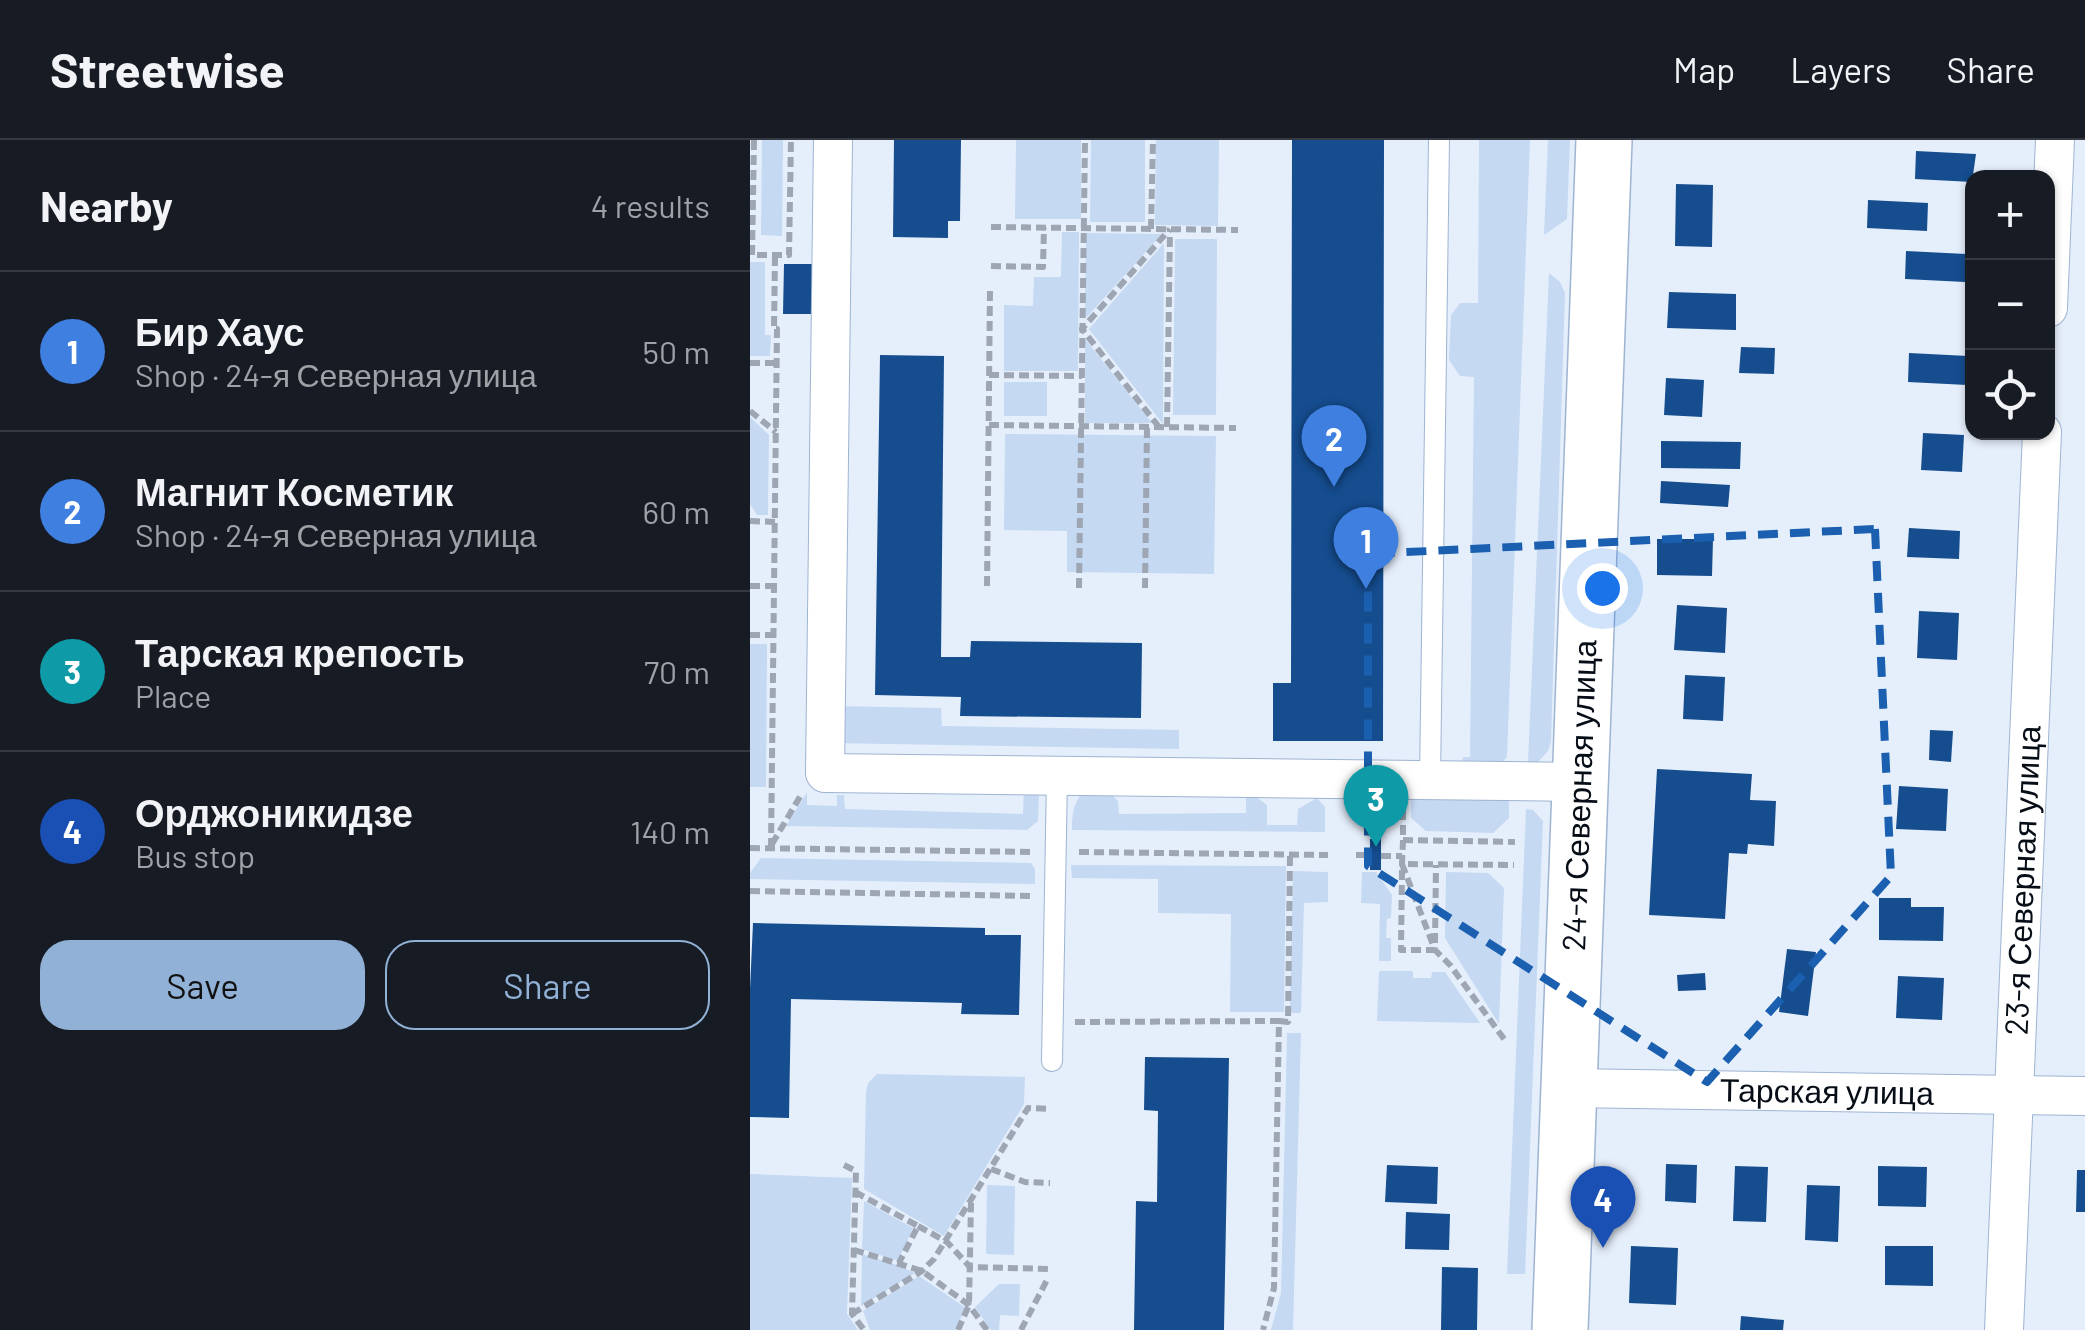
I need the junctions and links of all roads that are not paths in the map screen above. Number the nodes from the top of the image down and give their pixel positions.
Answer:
1 (833, 140) edge
2 (1439, 140) edge
3 (1604, 140) edge
4 (2055, 140) edge
5 (2050, 260) edge
6 (2042, 440) edge
7 (1057, 776) junction
8 (1580, 782) junction
9 (1417, 788) junction
10 (1052, 1061) dead end
11 (1568, 1088) junction
12 (2012, 1096) junction
13 (2085, 1096) edge
14 (1560, 1330) edge
15 (2004, 1330) edge

1 - 7 street
2 - 9 lane
3 - 8 main road, 24-я Северная улица
4 - 5 street
6 - 12 street, 23-я Северная улица
7 - 9 street
7 - 10 lane
8 - 9 street
8 - 11 main road, 24-я Северная улица
11 - 12 street, Тарская улица
11 - 14 main road, 24-я Северная улица
12 - 13 street, Тарская улица
12 - 15 street, 23-я Северная улица

